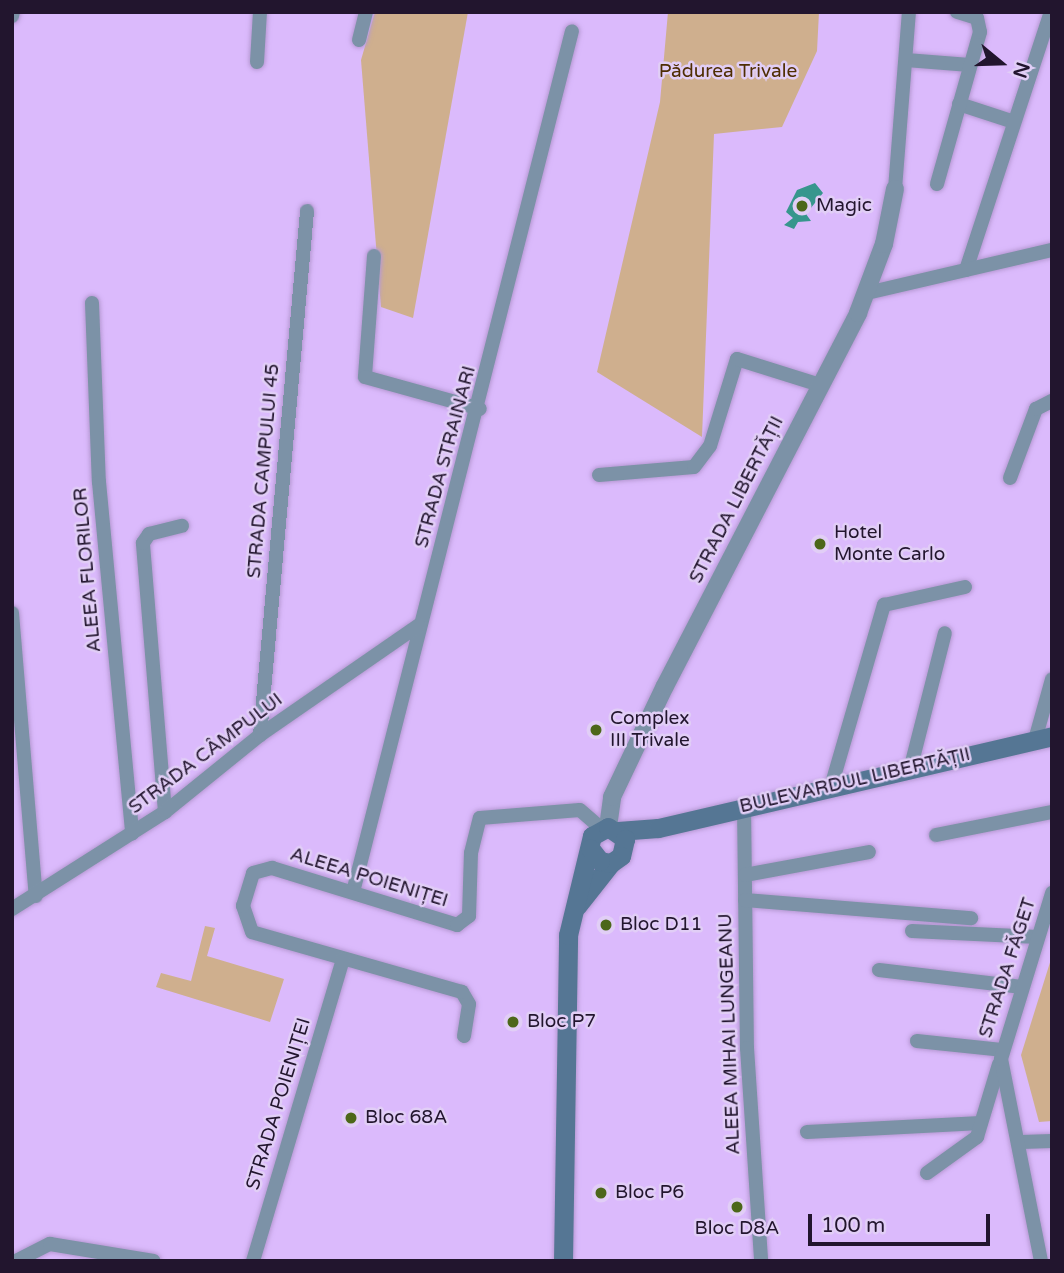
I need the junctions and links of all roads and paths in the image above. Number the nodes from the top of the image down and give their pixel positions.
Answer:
1 (260, 12) edge
2 (366, 12) edge
3 (909, 12) edge
4 (957, 12) edge
5 (1051, 12) edge
6 (572, 31) dead end
7 (359, 40) dead end
8 (906, 60) junction
9 (257, 62) dead end
10 (970, 65) junction
11 (959, 104) junction
12 (1014, 122) junction
13 (937, 184) dead end
14 (895, 189) joint
15 (307, 211) dead end
16 (1052, 250) edge
17 (374, 256) dead end
18 (966, 270) junction
19 (867, 293) junction
20 (92, 303) dead end
21 (820, 385) junction
22 (1052, 401) edge
23 (480, 409) junction
24 (599, 475) dead end
25 (1010, 478) dead end
26 (181, 526) dead end
27 (965, 587) dead end
28 (12, 613) edge
29 (419, 625) junction
30 (945, 633) dead end
31 (1052, 679) edge
32 (260, 735) junction
33 (1044, 738) edge
34 (910, 770) junction
35 (831, 787) junction
36 (744, 806) junction
37 (165, 812) junction
38 (1052, 812) edge
39 (609, 828) junction
40 (658, 828) junction
41 (132, 833) junction
42 (936, 835) dead end
43 (590, 848) junction
44 (869, 852) dead end
45 (617, 857) junction
46 (745, 875) junction
47 (353, 892) junction
48 (1052, 893) edge
49 (36, 896) junction
50 (745, 900) junction
51 (12, 909) edge
52 (572, 913) junction
53 (971, 918) dead end
54 (912, 931) dead end
55 (1038, 937) junction
56 (343, 959) junction
57 (879, 970) dead end
58 (1022, 987) junction
59 (464, 1036) dead end
60 (917, 1041) dead end
61 (1001, 1055) junction
62 (981, 1123) junction
63 (807, 1132) dead end
64 (1052, 1141) edge
65 (1021, 1142) junction
66 (927, 1173) dead end
67 (16, 1261) edge
68 (154, 1261) edge
69 (253, 1261) edge
70 (563, 1261) edge
71 (761, 1261) edge
72 (1041, 1261) edge

1 - 9 street
2 - 7 street
3 - 8 street
4 - 10 street
5 - 12 street
6 - 23 street, STRADA STRAINARI
8 - 10 street
8 - 14 street
10 - 11 street
11 - 12 street
11 - 13 street
12 - 18 street
14 - 19 street, STRADA LIBERTĂȚII
15 - 32 street, STRADA CAMPULUI 45
16 - 18 street
17 - 23 street
18 - 19 street
19 - 21 street, STRADA LIBERTĂȚII
20 - 41 street, ALEEA FLORILOR
21 - 24 street
21 - 39 street, STRADA LIBERTĂȚII
22 - 25 street
23 - 29 street, STRADA STRAINARI
26 - 37 street
27 - 35 street
28 - 49 street
29 - 32 street, STRADA CÂMPULUI
29 - 47 street, STRADA STRAINARI
30 - 34 street
31 - 33 street
32 - 37 street, STRADA CÂMPULUI
33 - 34 main road, BULEVARDUL LIBERTĂȚII
34 - 35 main road, BULEVARDUL LIBERTĂȚII
35 - 36 main road, BULEVARDUL LIBERTĂȚII
36 - 40 main road, BULEVARDUL LIBERTĂȚII
36 - 46 street, ALEEA MIHAI LUNGEANU
37 - 41 street, STRADA CÂMPULUI
38 - 42 street
39 - 40 main road, BULEVARDUL LIBERTĂȚII
39 - 43 main road
39 - 45 main road
39 - 47 street, ALEEA POIENIȚEI
40 - 45 main road, BULEVARDUL LIBERTĂȚII
41 - 49 street, STRADA CÂMPULUI
43 - 45 main road
43 - 52 main road
44 - 46 street
45 - 52 main road, BULEVARDUL LIBERTĂȚII
46 - 50 street, ALEEA MIHAI LUNGEANU
47 - 56 street, ALEEA POIENIȚEI
48 - 55 street, STRADA FĂGET
49 - 51 street, STRADA CÂMPULUI
50 - 53 street
50 - 71 street, ALEEA MIHAI LUNGEANU
52 - 70 main road
54 - 55 street
55 - 58 street, STRADA FĂGET
56 - 59 street
56 - 69 street, STRADA POIENIȚEI
57 - 58 street
58 - 61 street, STRADA FĂGET
60 - 61 street
61 - 62 street
61 - 65 street, STRADA FĂGET
62 - 63 street
62 - 66 street
64 - 65 street
65 - 72 street, STRADA FĂGET
67 - 68 street

